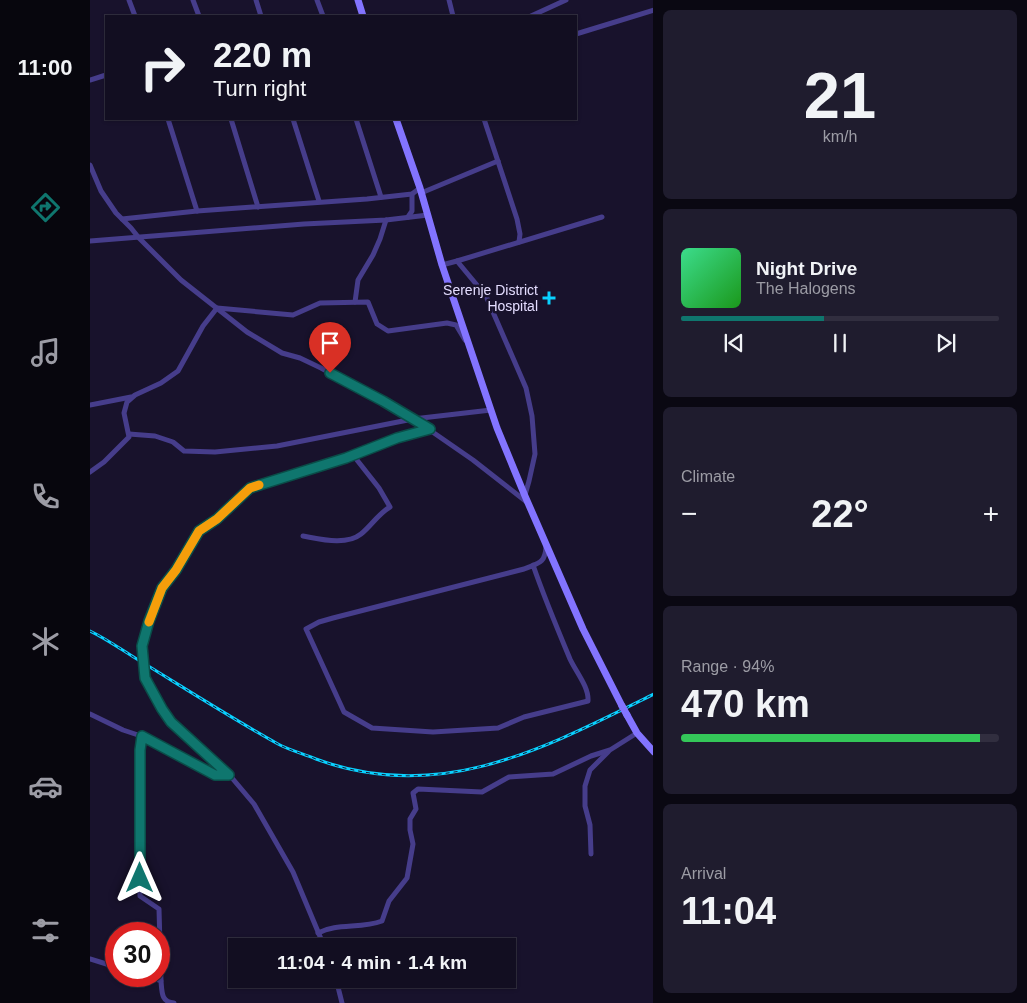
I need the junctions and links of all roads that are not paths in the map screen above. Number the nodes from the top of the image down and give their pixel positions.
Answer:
1 (129, 0) edge
2 (194, 0) edge
3 (256, 0) edge
4 (318, 0) edge
5 (358, 0) edge
6 (449, 0) edge
7 (566, 0) edge
8 (653, 10) edge
9 (135, 15) edge
10 (199, 15) edge
11 (261, 15) edge
12 (323, 15) edge
13 (363, 15) edge
14 (453, 15) edge
15 (533, 15) edge
16 (577, 34) edge
17 (105, 76) edge
18 (90, 80) edge
19 (168, 120) edge
20 (231, 120) edge
21 (293, 120) edge
22 (356, 120) edge
23 (396, 120) edge
24 (484, 120) edge
25 (498, 161) junction
26 (90, 165) edge
27 (420, 191) junction
28 (412, 194) junction
29 (381, 197) junction
30 (319, 201) junction
31 (258, 207) junction
32 (197, 211) junction
33 (428, 215) junction
34 (408, 217) junction
35 (602, 217) dead end
36 (122, 219) junction
37 (386, 220) junction
38 (139, 238) junction
39 (90, 241) edge
40 (519, 242) junction
41 (457, 261) junction
42 (442, 265) junction
43 (355, 302) junction
44 (217, 308) junction
45 (472, 354) junction
46 (131, 397) junction
47 (90, 405) edge
48 (491, 410) junction
49 (413, 419) junction
50 (430, 429) junction
51 (129, 434) junction
52 (354, 455) junction
53 (90, 472) edge
54 (524, 496) junction
55 (528, 504) junction
56 (303, 536) dead end
57 (546, 541) junction
58 (533, 565) junction
59 (90, 714) edge
60 (637, 733) junction
61 (142, 736) junction
62 (610, 750) junction
63 (653, 752) edge
64 (229, 775) junction
65 (591, 854) dead end
66 (159, 922) edge
67 (318, 933) junction
68 (320, 938) edge
69 (90, 959) edge
70 (105, 964) edge
71 (162, 987) edge
72 (338, 988) edge
73 (174, 1003) edge
74 (342, 1003) edge

1 - 9 street
2 - 10 street
3 - 11 street
4 - 12 street
5 - 13 main road
6 - 14 street
7 - 15 street
8 - 16 street
17 - 18 street
19 - 32 street
20 - 31 street
21 - 30 street
22 - 29 street
23 - 27 main road
24 - 25 street
25 - 27 street
25 - 40 street
26 - 36 street
27 - 28 street
27 - 33 main road
28 - 29 street
28 - 34 street
29 - 30 street
30 - 31 street
31 - 32 street
32 - 36 street
33 - 34 street
33 - 42 main road
34 - 37 street
35 - 40 street
36 - 38 street
37 - 38 street
37 - 43 street
38 - 39 street
38 - 44 street
40 - 41 street
41 - 42 street
41 - 54 street
42 - 45 main road
43 - 44 street
43 - 45 street
44 - 46 street
44 - 49 street
45 - 48 main road
46 - 47 street
46 - 51 street
48 - 49 street
48 - 54 main road
49 - 50 street
49 - 51 street
50 - 52 street
50 - 55 street
51 - 53 street
52 - 56 street
52 - 64 street
54 - 55 main road
55 - 57 main road
57 - 58 street
57 - 60 main road, bridge
58 - 58 street
59 - 61 street
60 - 62 street
60 - 63 main road
61 - 64 street
61 - 66 street
62 - 65 street
62 - 67 street
64 - 67 street
67 - 68 street
69 - 70 street
71 - 73 street
72 - 74 street

